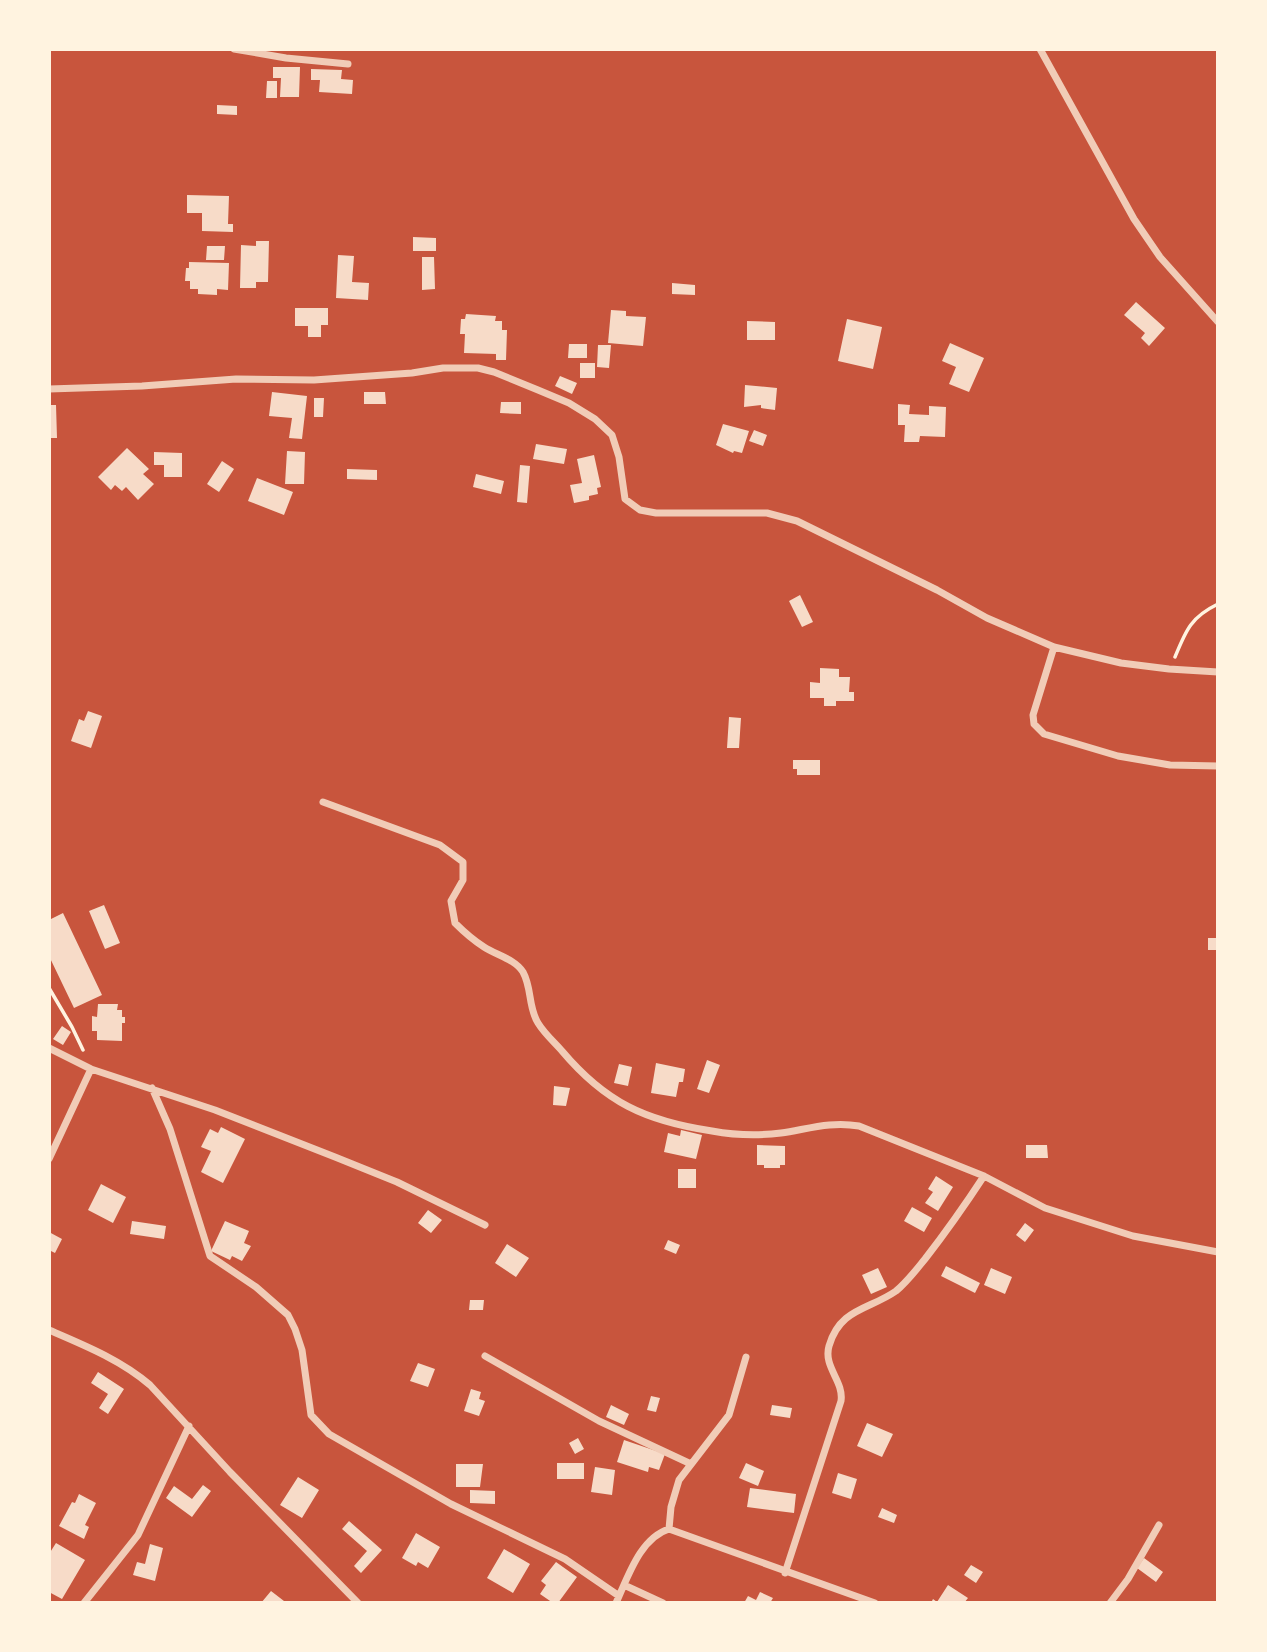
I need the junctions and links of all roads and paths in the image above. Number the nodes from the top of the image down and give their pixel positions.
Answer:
1 (234, 49) edge
2 (1040, 49) edge
3 (348, 64) dead end
4 (1218, 323) edge
5 (49, 389) edge
6 (1218, 604) edge
7 (1054, 647) junction
8 (1169, 669) junction
9 (1218, 672) edge
10 (1218, 766) edge
11 (323, 802) dead end
12 (49, 988) edge
13 (49, 1048) edge
14 (91, 1069) junction
15 (152, 1088) junction
16 (49, 1159) edge
17 (984, 1176) junction
18 (485, 1225) dead end
19 (1218, 1252) edge
20 (49, 1330) edge
21 (485, 1356) dead end
22 (746, 1357) dead end
23 (189, 1426) junction
24 (691, 1464) junction
25 (1159, 1525) dead end
26 (669, 1529) junction
27 (785, 1573) junction
28 (624, 1585) junction
29 (618, 1599) edge
30 (84, 1603) edge
31 (358, 1603) edge
32 (663, 1603) edge
33 (875, 1603) edge
34 (1110, 1603) edge

1 - 3 street
2 - 4 street
5 - 7 street
6 - 8 path
7 - 8 street
7 - 10 street
8 - 9 street
11 - 17 street
12 - 14 path
13 - 14 street
14 - 15 street
14 - 16 street
15 - 18 street
15 - 29 street
17 - 19 street
17 - 27 street
20 - 23 street
21 - 24 street
22 - 24 street
23 - 30 street
23 - 31 street
24 - 26 street
25 - 34 street
26 - 27 street
26 - 28 street
27 - 33 street
28 - 29 street
28 - 32 street

